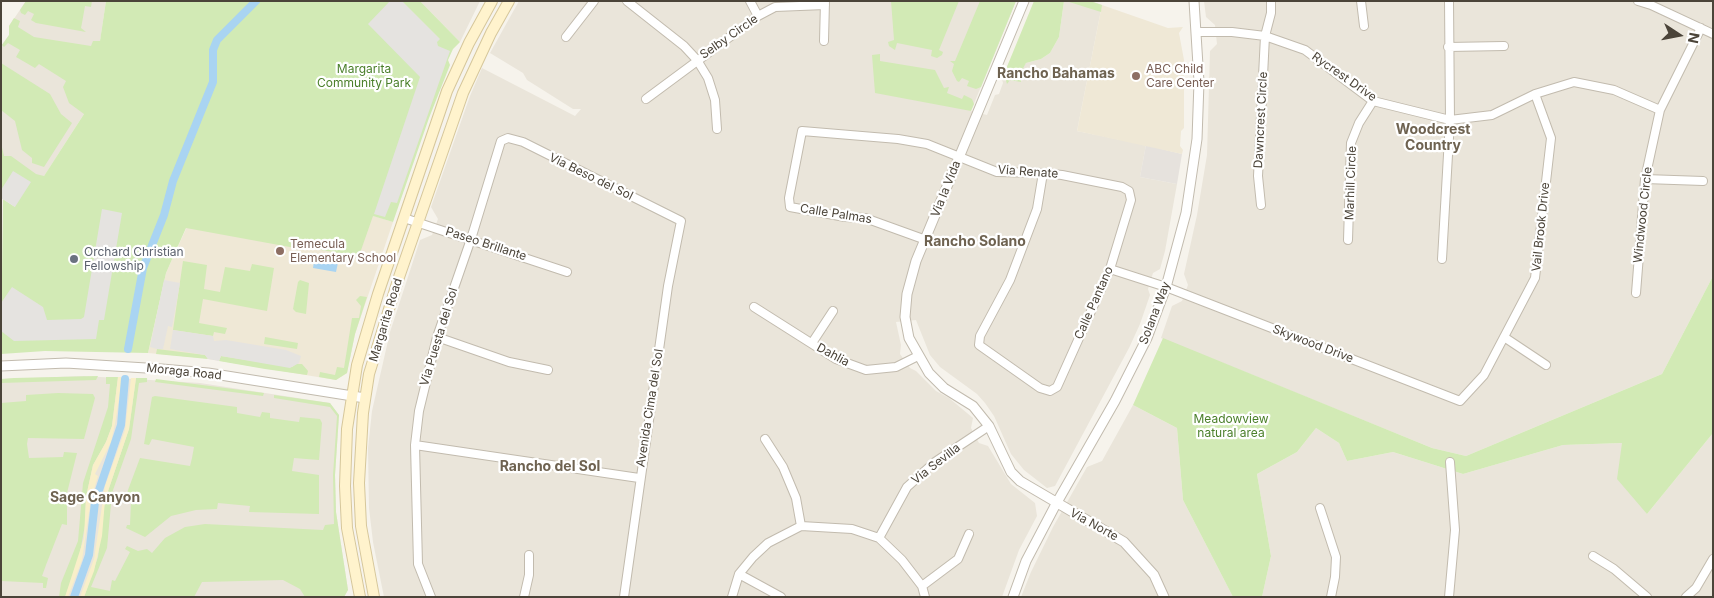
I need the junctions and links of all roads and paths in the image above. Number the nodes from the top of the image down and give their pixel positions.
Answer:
1 (492, 1) edge
2 (508, 1) edge
3 (594, 1) edge
4 (627, 1) edge
5 (750, 1) edge
6 (1024, 1) edge
7 (1194, 1) edge
8 (1271, 1) edge
9 (1361, 1) edge
10 (1448, 1) edge
11 (1638, 1) edge
12 (825, 3) edge
13 (758, 16) junction
14 (1364, 26) dead end
15 (1701, 28) junction
16 (1197, 32) junction
17 (1713, 34) edge
18 (1265, 36) junction
19 (566, 37) dead end
20 (824, 41) dead end
21 (1504, 46) dead end
22 (1448, 47) junction
23 (697, 60) junction
24 (1535, 94) junction
25 (646, 99) dead end
26 (1373, 101) junction
27 (1660, 110) junction
28 (1450, 120) junction
29 (717, 129) dead end
30 (802, 130) joint
31 (501, 141) joint
32 (960, 156) junction
33 (1043, 173) junction
34 (1645, 179) junction
35 (1703, 181) dead end
36 (1131, 200) joint
37 (1261, 205) dead end
38 (404, 218) junction
39 (681, 221) joint
40 (418, 222) junction
41 (471, 239) junction
42 (926, 240) junction
43 (1348, 240) dead end
44 (1442, 259) dead end
45 (1110, 269) junction
46 (567, 272) dead end
47 (1166, 287) junction
48 (1636, 293) dead end
49 (754, 307) dead end
50 (833, 311) dead end
51 (437, 337) junction
52 (1504, 337) junction
53 (812, 343) junction
54 (918, 356) junction
55 (1, 366) edge
56 (1546, 366) dead end
57 (548, 370) dead end
58 (351, 396) junction
59 (365, 398) junction
60 (1460, 400) joint
61 (989, 426) junction
62 (765, 439) dead end
63 (415, 446) junction
64 (1450, 462) dead end
65 (639, 478) junction
66 (1056, 504) junction
67 (1320, 508) dead end
68 (801, 526) junction
69 (969, 534) dead end
70 (879, 538) junction
71 (529, 555) dead end
72 (1593, 556) dead end
73 (1713, 559) edge
74 (739, 574) junction
75 (922, 586) junction
76 (360, 597) edge
77 (374, 597) edge
78 (431, 597) edge
79 (524, 597) edge
80 (624, 597) edge
81 (732, 597) edge
82 (781, 597) edge
83 (925, 597) edge
84 (1013, 597) edge
85 (1164, 597) edge
86 (1331, 597) edge
87 (1449, 597) edge
88 (1647, 597) edge
89 (1686, 597) edge

1 - 38 main road, Margarita Road
2 - 40 main road, Margarita Road
3 - 19 street
4 - 23 street
5 - 13 street
6 - 32 street, Via la Vida
7 - 16 street, Solana Way
8 - 18 street, Dawncrest Circle
9 - 14 street
10 - 22 street
11 - 15 street
12 - 13 street, Selby Circle
12 - 20 street
13 - 23 street, Selby Circle
15 - 17 street
15 - 27 street, Windwood Circle
16 - 18 street, Rycrest Drive
16 - 47 street, Solana Way
18 - 26 street, Rycrest Drive
18 - 37 street, Dawncrest Circle
21 - 22 street
22 - 28 street
23 - 25 street, Selby Circle
23 - 29 street
24 - 27 street, Rycrest Drive
24 - 28 street, Rycrest Drive
24 - 52 street, Vail Brook Drive
26 - 28 street, Rycrest Drive
26 - 43 street, Marhill Circle
27 - 34 street, Windwood Circle
28 - 44 street
30 - 32 street, Via Renate
30 - 42 street, Calle Palmas
31 - 39 street, Via Beso del Sol
31 - 41 street, Via Puesta del Sol
32 - 33 street, Via Renate
32 - 42 street, Via la Vida
33 - 36 street, Via Renate
33 - 45 street, Calle Pantano
34 - 35 street
34 - 48 street, Windwood Circle
36 - 45 street, Calle Pantano
38 - 40 street, Paseo Brillante
38 - 58 main road, Margarita Road
39 - 65 street, Avenida Cima del Sol
40 - 41 street, Paseo Brillante
40 - 59 main road, Margarita Road
41 - 46 street, Paseo Brillante
41 - 51 street, Via Puesta del Sol
42 - 54 street, Via la Vida
45 - 47 street, Skywood Drive
47 - 60 street, Skywood Drive
47 - 66 street, Solana Way
49 - 53 street, Dahlia
50 - 53 street
51 - 57 street
51 - 63 street, Via Puesta del Sol
52 - 56 street
52 - 60 street, Vail Brook Drive
53 - 54 street, Dahlia
54 - 61 street, Via la Vida
55 - 58 street, Moraga Road
58 - 59 street, Moraga Road
58 - 76 main road, Margarita Road
59 - 77 main road, Margarita Road
61 - 66 street, Via la Vida
61 - 70 street, Via Sevilla
62 - 68 street
63 - 65 street
63 - 78 street, Via Puesta del Sol
64 - 87 street
65 - 80 street, Avenida Cima del Sol
66 - 84 street, Solana Way
66 - 85 street, Via Norte
67 - 86 street
68 - 70 street
68 - 74 street
69 - 75 street
70 - 75 street
71 - 79 street
72 - 88 street
73 - 89 street
74 - 81 street
74 - 82 street
75 - 83 street

